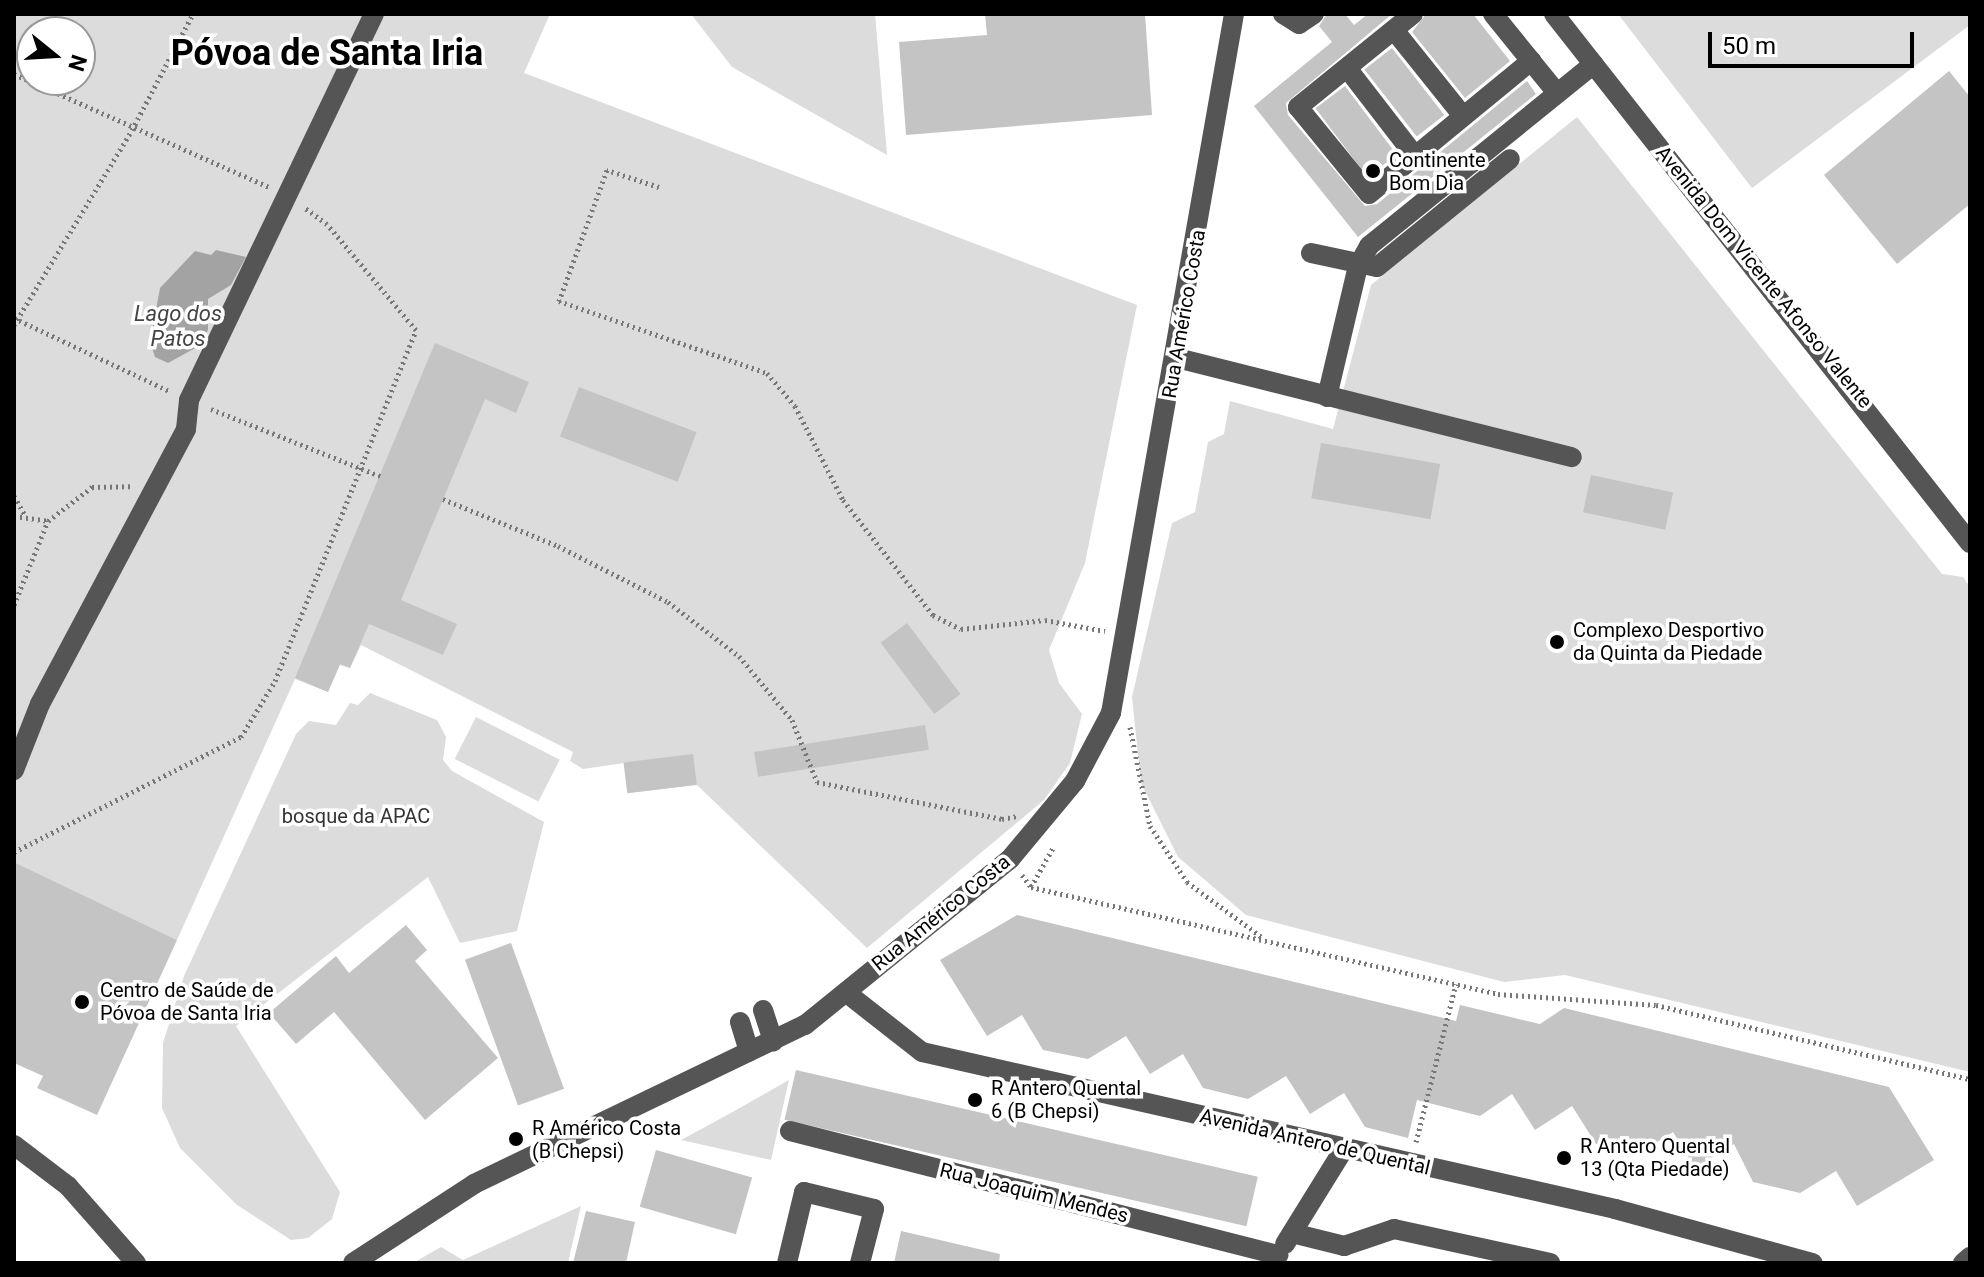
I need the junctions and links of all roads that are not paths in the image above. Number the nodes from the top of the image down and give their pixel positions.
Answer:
1 (374, 14) edge
2 (1234, 14) edge
3 (1283, 14) edge
4 (1314, 14) edge
5 (1413, 14) edge
6 (1493, 14) edge
7 (1554, 14) edge
8 (1394, 30) junction
9 (1531, 61) junction
10 (1594, 64) junction
11 (1347, 68) junction
12 (1557, 93) junction
13 (1463, 116) junction
14 (1415, 156) junction
15 (1510, 159) dead end
16 (1311, 253) dead end
17 (1358, 266) junction
18 (1177, 358) junction
19 (1327, 397) junction
20 (1572, 457) dead end
21 (1970, 543) edge
22 (14, 770) edge
23 (848, 994) junction
24 (763, 1010) dead end
25 (740, 1022) dead end
26 (773, 1041) junction
27 (749, 1052) junction
28 (790, 1131) dead end
29 (14, 1145) edge
30 (1344, 1149) junction
31 (1292, 1233) junction
32 (1970, 1257) edge
33 (1276, 1259) edge
34 (1800, 1261) edge
35 (134, 1262) edge
36 (353, 1263) edge
37 (787, 1263) edge
38 (860, 1263) edge
39 (1550, 1263) edge
40 (1963, 1263) edge

1 - 22 street
2 - 18 street, Rua Américo Costa
3 - 4 street
5 - 8 street
6 - 9 street
7 - 10 street, Avenida Dom Vicente Afonso Valente
8 - 11 street
8 - 13 street
9 - 12 street
9 - 13 street
10 - 12 street
10 - 21 street, Avenida Dom Vicente Afonso Valente
11 - 14 street
11 - 14 street
12 - 17 street
13 - 14 street
15 - 17 street
16 - 17 street
17 - 19 street
18 - 19 street
18 - 23 street, Rua Américo Costa
19 - 20 street
23 - 26 street, Rua Américo Costa
23 - 30 street, Avenida Antero de Quental
24 - 26 street
25 - 27 street
26 - 27 street, Rua Américo Costa
27 - 36 street, Rua Américo Costa
28 - 33 street, Rua Joaquim Mendes
29 - 35 street
30 - 31 street
30 - 34 street, Avenida Antero de Quental
31 - 33 street
31 - 39 street
32 - 40 street
37 - 38 street

